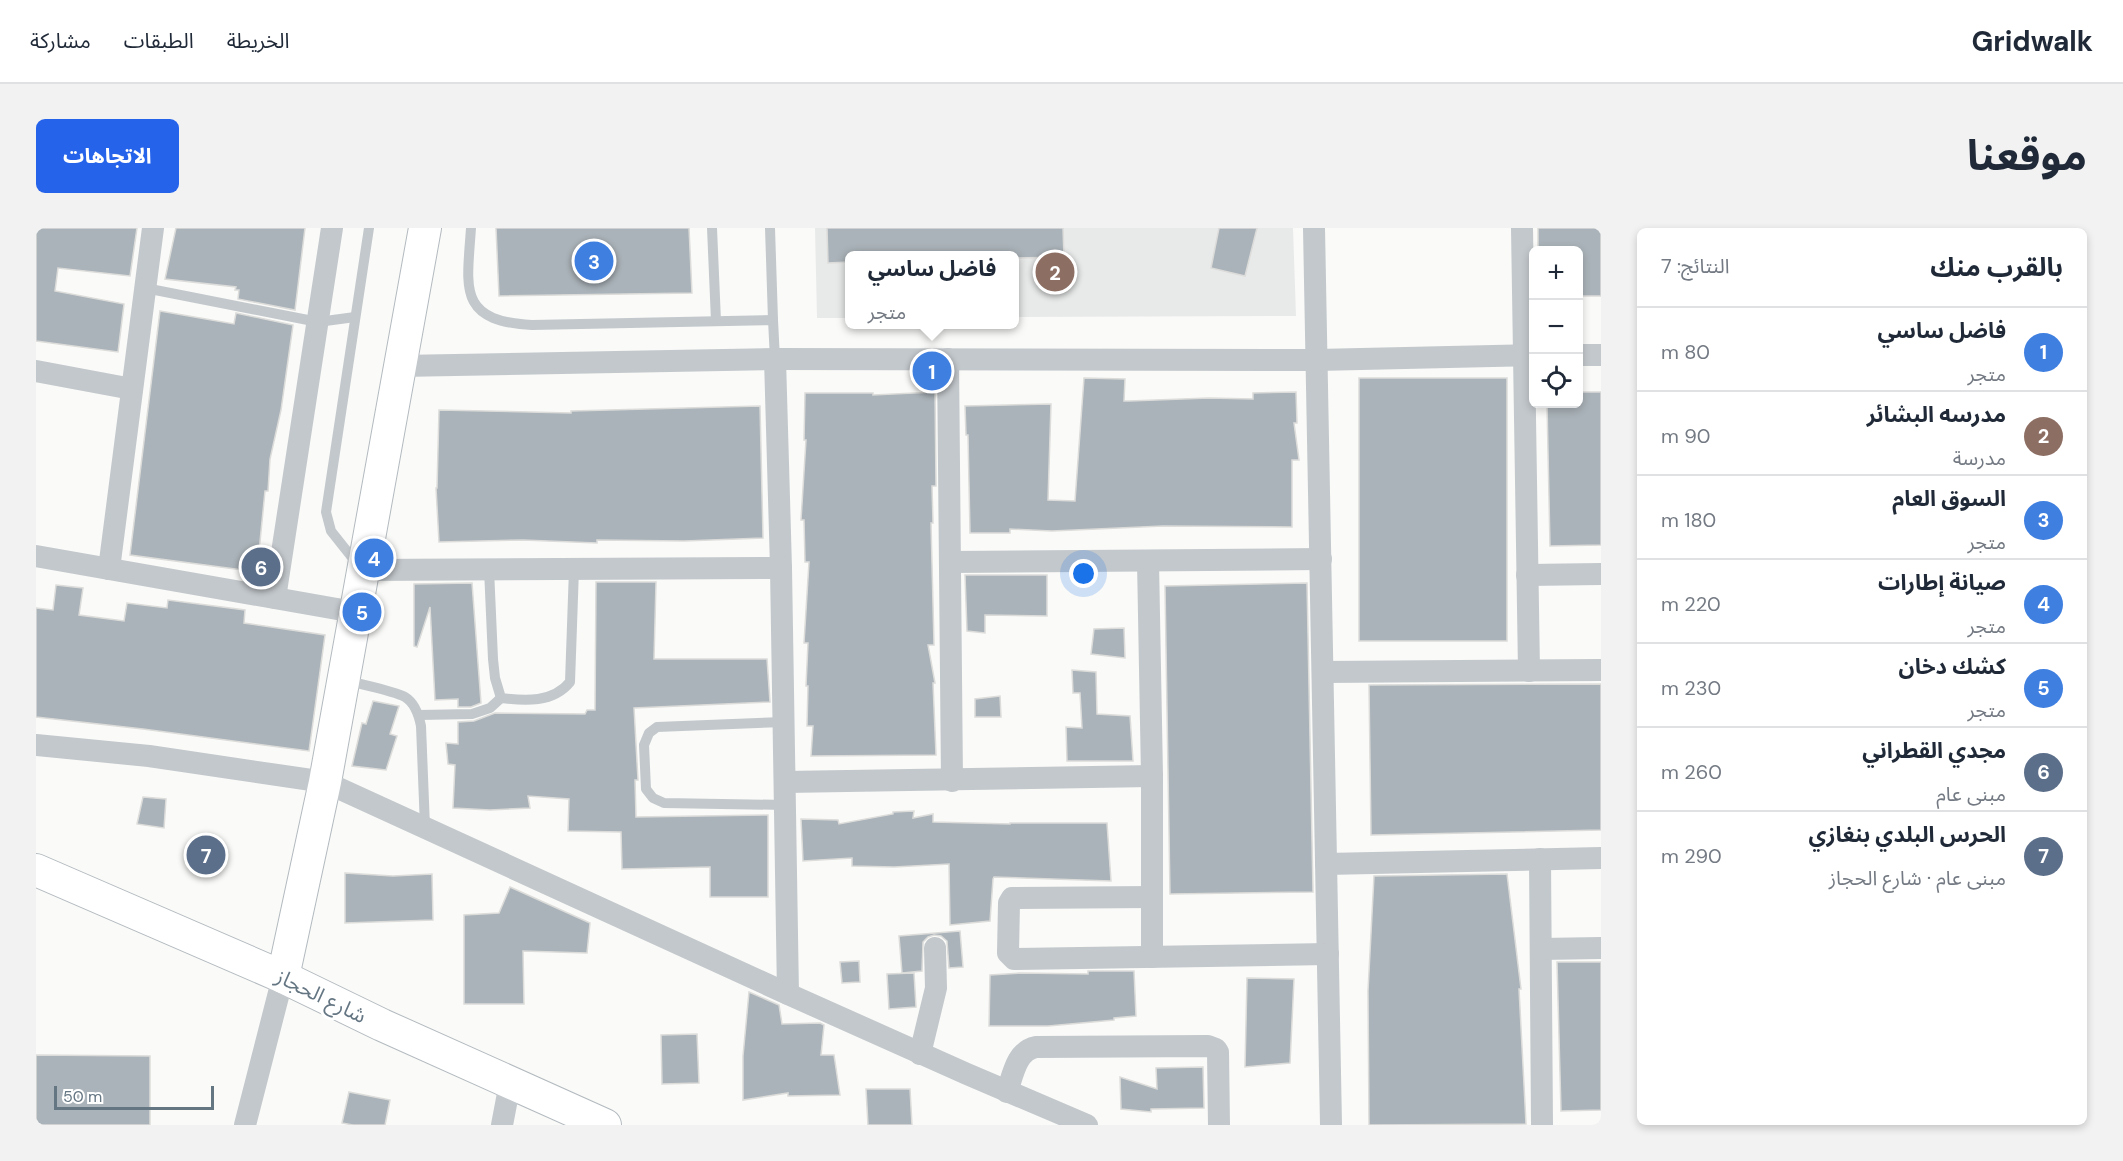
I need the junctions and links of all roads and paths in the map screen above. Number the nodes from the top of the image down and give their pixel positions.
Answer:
1 (153, 228) edge
2 (332, 228) edge
3 (369, 228) edge
4 (425, 228) edge
5 (471, 228) edge
6 (712, 228) edge
7 (770, 228) edge
8 (1314, 228) edge
9 (1522, 228) edge
10 (145, 288) junction
11 (355, 317) junction
12 (773, 320) junction
13 (716, 321) junction
14 (318, 322) junction
15 (1583, 355) edge
16 (1601, 355) edge
17 (1529, 356) edge
18 (776, 359) junction
19 (948, 359) junction
20 (1317, 360) junction
21 (400, 366) junction
22 (36, 372) edge
23 (132, 389) junction
24 (36, 556) edge
25 (1321, 559) junction
26 (1148, 561) junction
27 (950, 562) junction
28 (109, 568) junction
29 (781, 568) junction
30 (489, 569) junction
31 (574, 569) junction
32 (362, 570) junction
33 (1601, 574) edge
34 (1527, 575) junction
35 (275, 598) junction
36 (354, 612) junction
37 (1601, 670) edge
38 (1529, 671) junction
39 (1323, 672) junction
40 (342, 679) junction
41 (501, 698) junction
42 (419, 715) junction
43 (784, 722) junction
44 (36, 745) edge
45 (1152, 776) junction
46 (952, 781) junction
47 (325, 782) junction
48 (784, 782) junction
49 (785, 805) junction
50 (425, 827) junction
51 (1601, 858) edge
52 (1540, 859) junction
53 (1326, 864) junction
54 (36, 870) edge
55 (1152, 897) junction
56 (935, 948) dead end
57 (1601, 948) edge
58 (1541, 949) junction
59 (1328, 954) junction
60 (1152, 957) junction
61 (283, 977) junction
62 (788, 994) junction
63 (920, 1054) junction
64 (510, 1083) junction
65 (1007, 1092) junction
66 (245, 1125) edge
67 (501, 1125) edge
68 (605, 1125) edge
69 (1087, 1125) edge
70 (1219, 1125) edge
71 (1331, 1125) edge
72 (1542, 1125) edge

1 - 10 street
2 - 14 street
3 - 11 lane
4 - 21 street
5 - 13 lane
6 - 13 lane
7 - 12 lane
8 - 20 street
9 - 17 street
10 - 14 lane
10 - 23 street
11 - 14 lane
11 - 32 lane
12 - 13 lane
12 - 18 lane
14 - 35 street
15 - 16 street
17 - 20 street
17 - 34 street
18 - 19 street
18 - 21 street
18 - 29 street
19 - 20 street
19 - 27 street
20 - 25 street
21 - 32 street
22 - 23 street
23 - 28 street
24 - 28 street
25 - 26 street
25 - 39 street
26 - 27 street
26 - 45 street
27 - 46 street
28 - 35 street
29 - 31 street
29 - 43 street
30 - 31 street
30 - 32 street
30 - 41 lane
31 - 41 lane
32 - 36 street
33 - 34 street
34 - 38 street
35 - 36 street
36 - 40 street
37 - 38 street
38 - 39 street
39 - 53 street
40 - 42 lane
40 - 47 street
41 - 42 lane
42 - 50 lane
43 - 48 street
43 - 49 lane
44 - 47 street
45 - 46 street
45 - 55 street
46 - 48 street
47 - 50 street
47 - 61 street
48 - 49 street
49 - 62 street
50 - 62 street
51 - 52 street
52 - 53 street
52 - 58 street
53 - 59 street
54 - 61 street, شارع الحجاز
55 - 60 street
55 - 60 street
56 - 63 street
57 - 58 street
58 - 72 street
59 - 60 street
59 - 71 street
61 - 64 street, شارع الحجاز
61 - 66 street
62 - 63 street
63 - 65 street
64 - 67 street
64 - 68 street, شارع الحجاز
65 - 69 street
65 - 70 street

